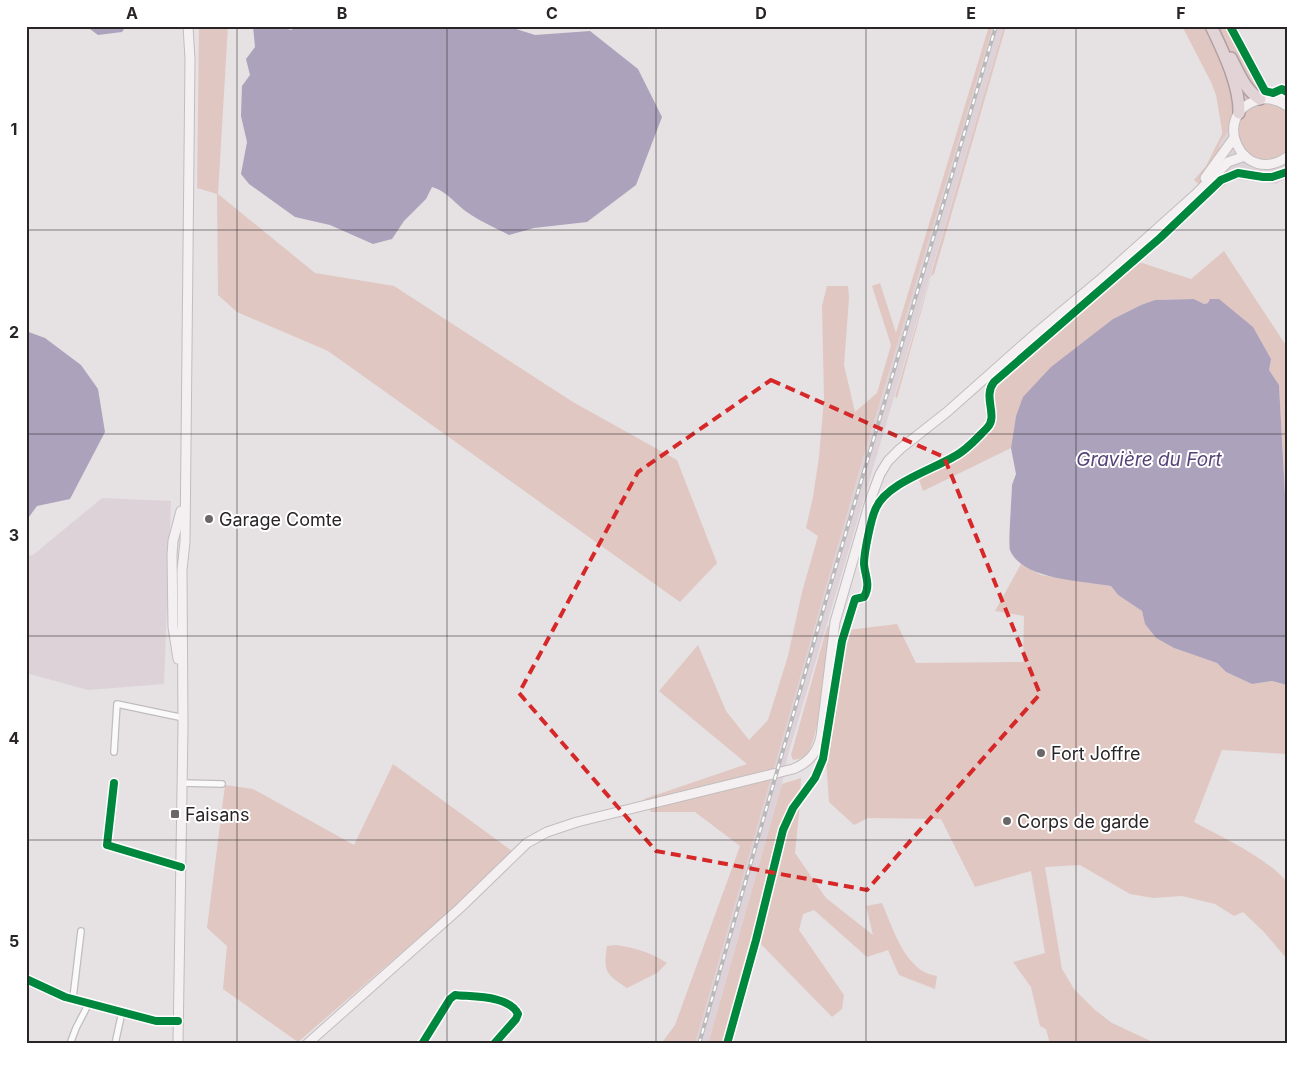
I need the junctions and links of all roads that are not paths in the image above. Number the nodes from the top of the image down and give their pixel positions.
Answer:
1 (188, 26) edge
2 (193, 26) edge
3 (1211, 26) edge
4 (1215, 26) edge
5 (190, 59) junction
6 (1287, 92) edge
7 (1260, 99) junction
8 (1274, 100) junction
9 (1287, 106) edge
10 (1239, 113) junction
11 (1234, 138) junction
12 (1244, 156) junction
13 (1287, 156) edge
14 (1177, 210) junction
15 (185, 491) junction
16 (172, 575) junction
17 (182, 575) junction
18 (182, 593) junction
19 (173, 594) junction
20 (178, 634) junction
21 (182, 716) junction
22 (114, 752) dead end
23 (114, 783) dead end
24 (181, 783) junction
25 (222, 784) dead end
26 (180, 867) junction
27 (81, 931) dead end
28 (26, 979) edge
29 (73, 998) junction
30 (89, 1003) junction
31 (122, 1012) junction
32 (178, 1021) junction
33 (70, 1044) edge
34 (115, 1044) edge
35 (178, 1044) edge
36 (306, 1044) edge
37 (422, 1044) edge
38 (494, 1044) edge

1 - 5 main road
2 - 5 main road
3 - 10 highway
4 - 7 highway
5 - 15 main road
6 - 8 main road
7 - 8 main road
7 - 10 main road
8 - 9 main road
10 - 11 main road
11 - 12 main road
11 - 14 main road
12 - 13 main road
12 - 14 main road
14 - 36 main road
15 - 16 main road
15 - 17 main road
16 - 17 main road
16 - 19 main road
17 - 18 main road
18 - 19 main road
18 - 20 main road
19 - 20 main road
20 - 21 main road
21 - 22 street
21 - 24 main road
23 - 26 street
24 - 25 street
24 - 26 main road
26 - 32 main road
27 - 29 street
28 - 29 street
29 - 30 street
30 - 31 street
30 - 33 street
31 - 32 street
31 - 34 street
32 - 35 main road
37 - 38 street

